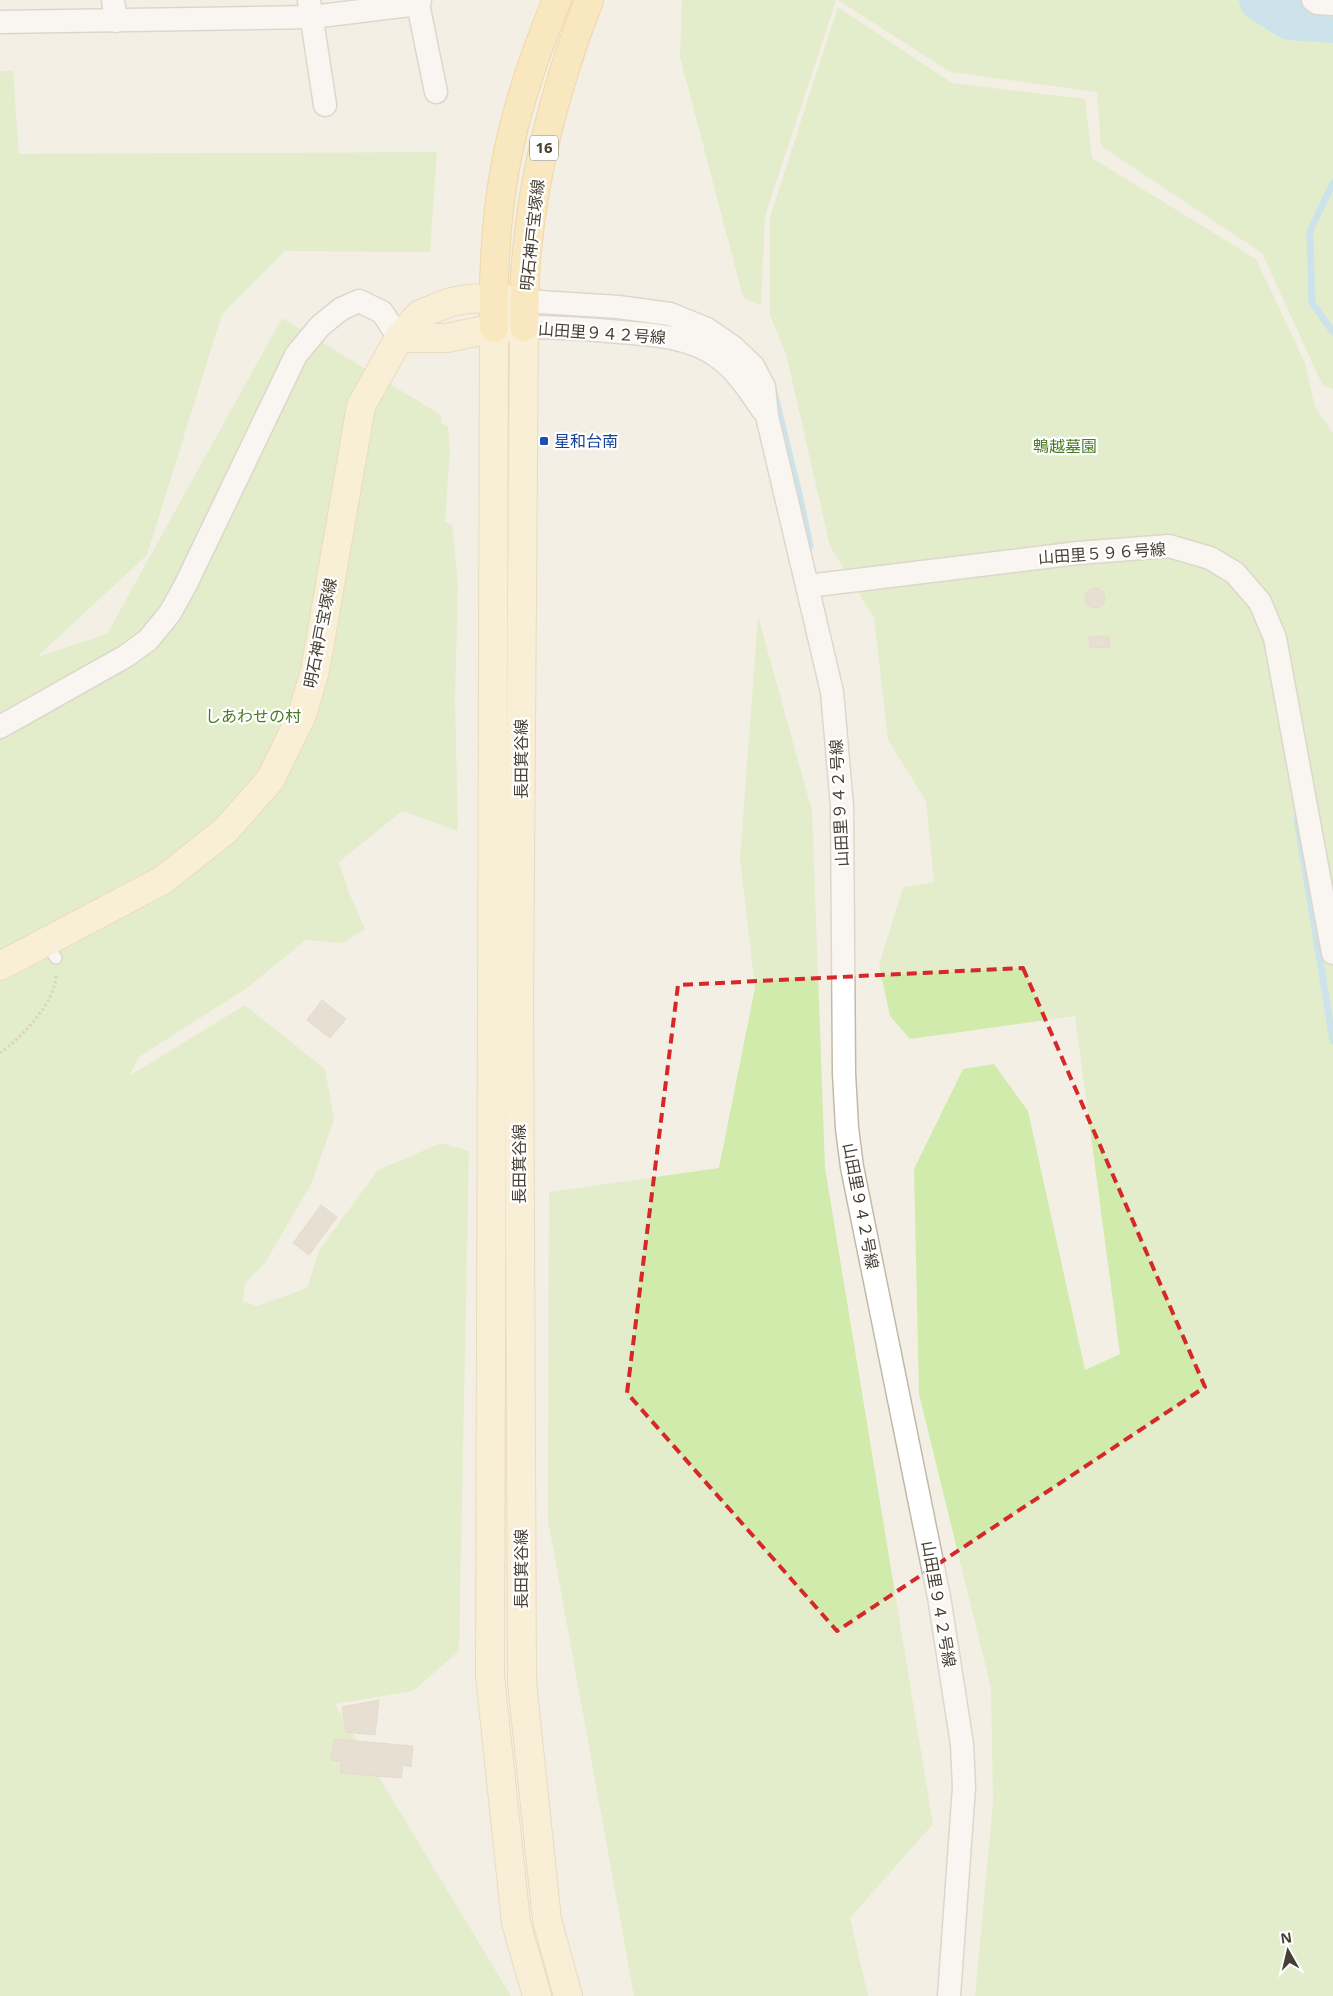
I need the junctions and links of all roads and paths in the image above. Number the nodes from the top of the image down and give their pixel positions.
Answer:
1 (557, 0) edge
2 (589, 0) edge
3 (1312, 0) edge
4 (419, 2) edge
5 (1333, 4) edge
6 (310, 9) edge
7 (114, 11) edge
8 (0, 22) edge
9 (436, 92) dead end
10 (325, 105) dead end
11 (494, 298) junction
12 (525, 314) junction
13 (494, 328) junction
14 (399, 338) junction
15 (808, 586) junction
16 (0, 727) edge
17 (51, 951) junction
18 (1333, 953) edge
19 (0, 966) edge
20 (0, 1053) edge
21 (537, 1996) edge
22 (568, 1996) edge
23 (949, 1996) edge

1 - 11 main road, 明石神戸宝塚線 / 16
2 - 12 main road, 明石神戸宝塚線 / 16
3 - 5 street
4 - 6 street
4 - 9 street
6 - 7 street
6 - 10 street
7 - 8 street
11 - 12 street
11 - 13 main road, 明石神戸宝塚線 / 16
11 - 14 street, 明石神戸宝塚線
12 - 13 street
12 - 15 street, 山田里９４２号線
12 - 22 street, 長田箕谷線
13 - 14 street
13 - 21 street, 長田箕谷線
14 - 16 street
14 - 17 street, 明石神戸宝塚線
15 - 18 street, 山田里５９６号線
15 - 23 street, 山田里９４２号線
17 - 19 street, 明石神戸宝塚線
17 - 20 path

